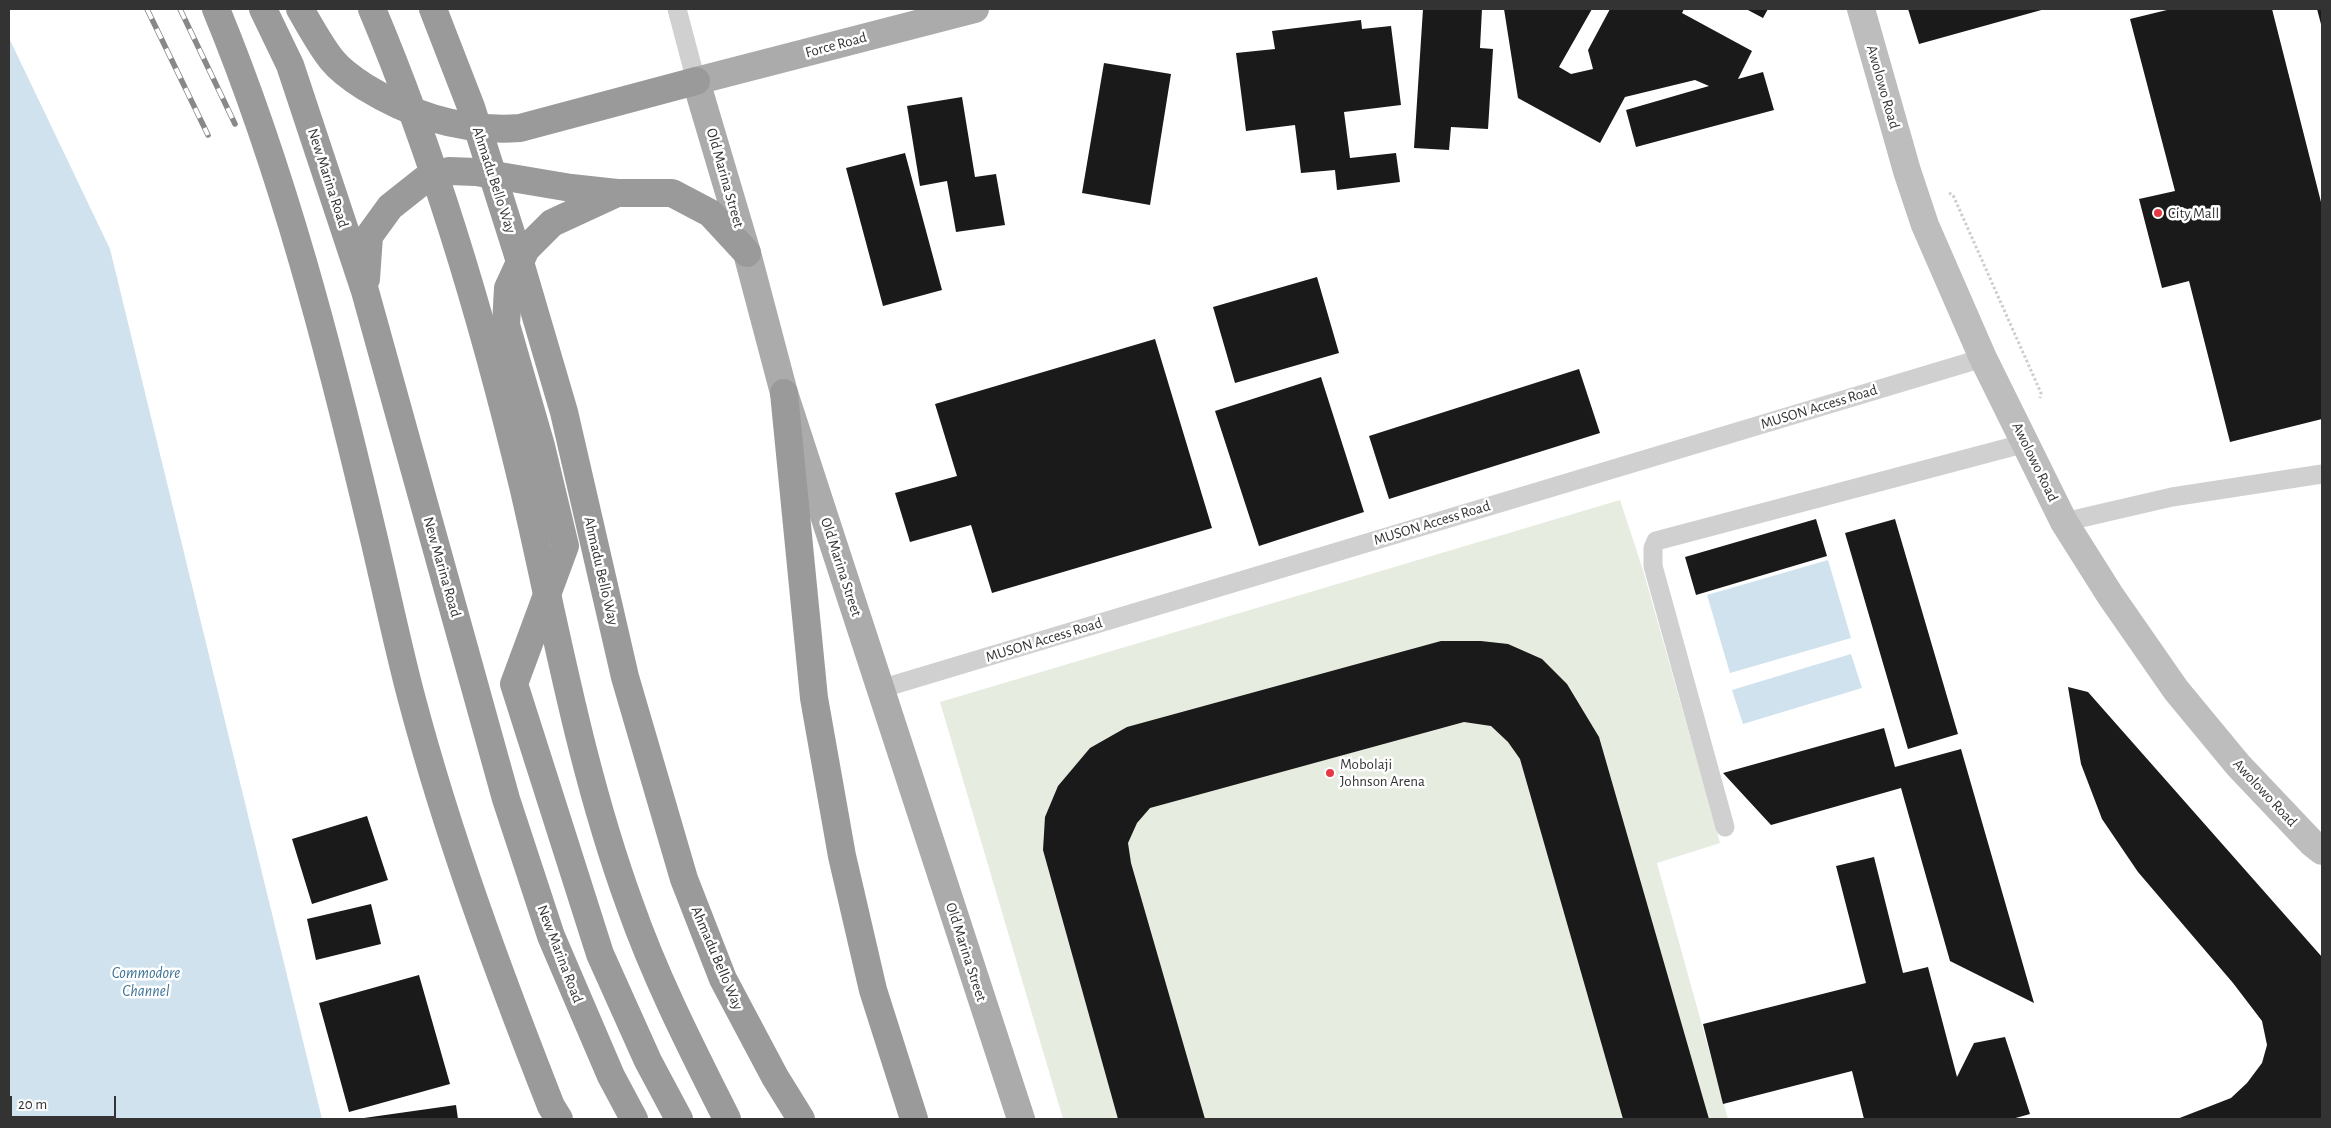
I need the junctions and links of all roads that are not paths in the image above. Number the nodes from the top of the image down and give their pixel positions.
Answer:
1 (216, 9) edge
2 (263, 9) edge
3 (300, 9) edge
4 (372, 9) edge
5 (433, 9) edge
6 (677, 9) edge
7 (975, 9) edge
8 (1862, 9) edge
9 (696, 81) junction
10 (617, 193) junction
11 (747, 253) junction
12 (365, 291) junction
13 (1983, 358) junction
14 (784, 393) junction
15 (2026, 443) junction
16 (2322, 474) edge
17 (2064, 522) junction
18 (880, 689) junction
19 (1724, 827) dead end
20 (2322, 851) edge
21 (559, 1119) edge
22 (634, 1119) edge
23 (679, 1119) edge
24 (727, 1119) edge
25 (801, 1119) edge
26 (914, 1119) edge
27 (1021, 1119) edge

1 - 21 highway
2 - 12 highway, New Marina Road
3 - 9 highway
4 - 24 highway, bridge
5 - 25 highway, Ahmadu Bello Way, bridge
6 - 9 lane, Old Marina Street
7 - 9 main road, Force Road
8 - 13 main road, Awolowo Road
9 - 11 main road, Old Marina Street
10 - 11 highway
10 - 12 highway
10 - 23 highway
11 - 14 main road, Old Marina Street
12 - 22 highway, New Marina Road
13 - 15 main road, Awolowo Road
13 - 18 lane, MUSON Access Road
14 - 18 main road, Old Marina Street
14 - 26 highway
15 - 17 main road, Awolowo Road
15 - 19 lane
16 - 17 lane
17 - 20 main road, Awolowo Road
18 - 27 main road, Old Marina Street

